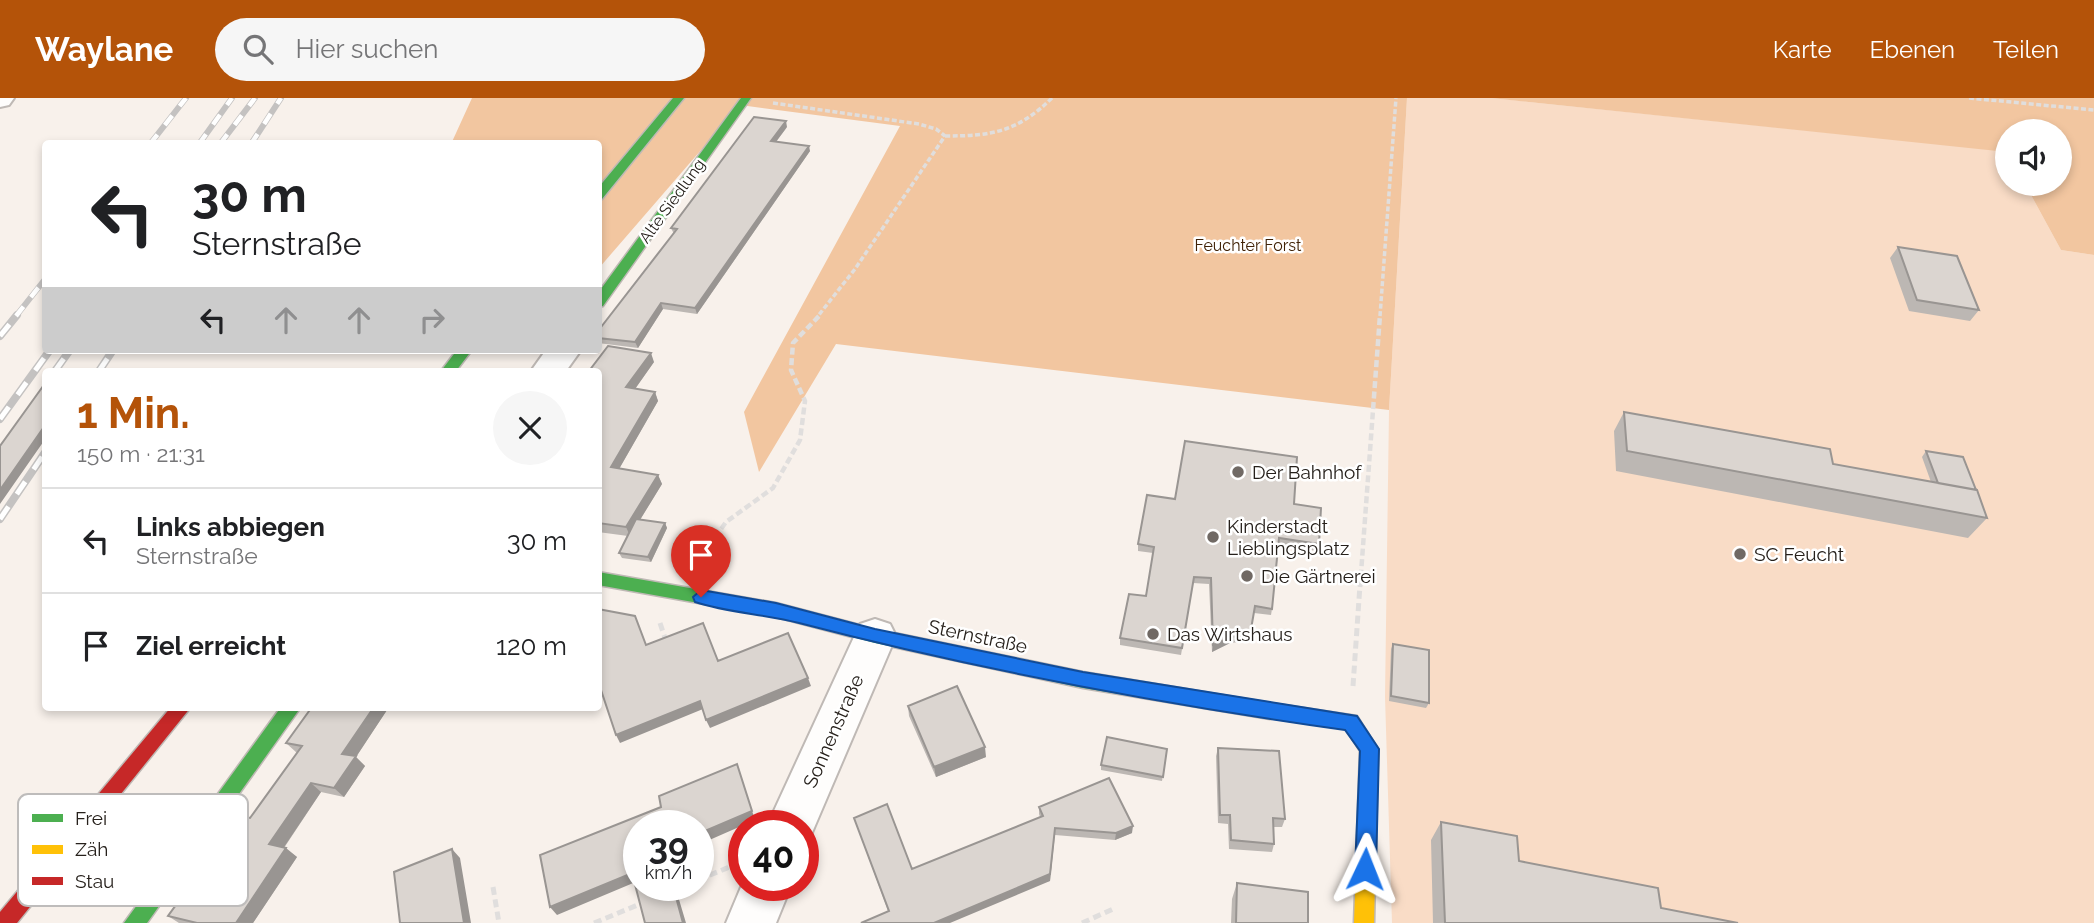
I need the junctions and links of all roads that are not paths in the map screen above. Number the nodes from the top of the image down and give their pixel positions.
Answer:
1 (679, 98) edge
2 (746, 99) edge
3 (602, 191) edge
4 (602, 297) edge
5 (462, 354) edge
6 (561, 354) edge
7 (450, 368) edge
8 (550, 368) edge
9 (602, 579) edge
10 (875, 636) junction
11 (179, 711) edge
12 (289, 711) edge
13 (110, 794) edge
14 (228, 794) edge
15 (798, 810) edge
16 (760, 901) edge
17 (18, 906) edge
18 (146, 906) edge
19 (4, 923) edge
20 (134, 923) edge
21 (751, 923) edge
22 (1364, 923) edge

1 - 3 street
2 - 4 street, Alte Siedlung
5 - 7 street
6 - 8 street
9 - 10 street, Sternstraße
10 - 15 street, Sonnenstraße
10 - 22 street, Sternstraße
11 - 13 street
12 - 14 street
16 - 21 street
17 - 19 street
18 - 20 street

